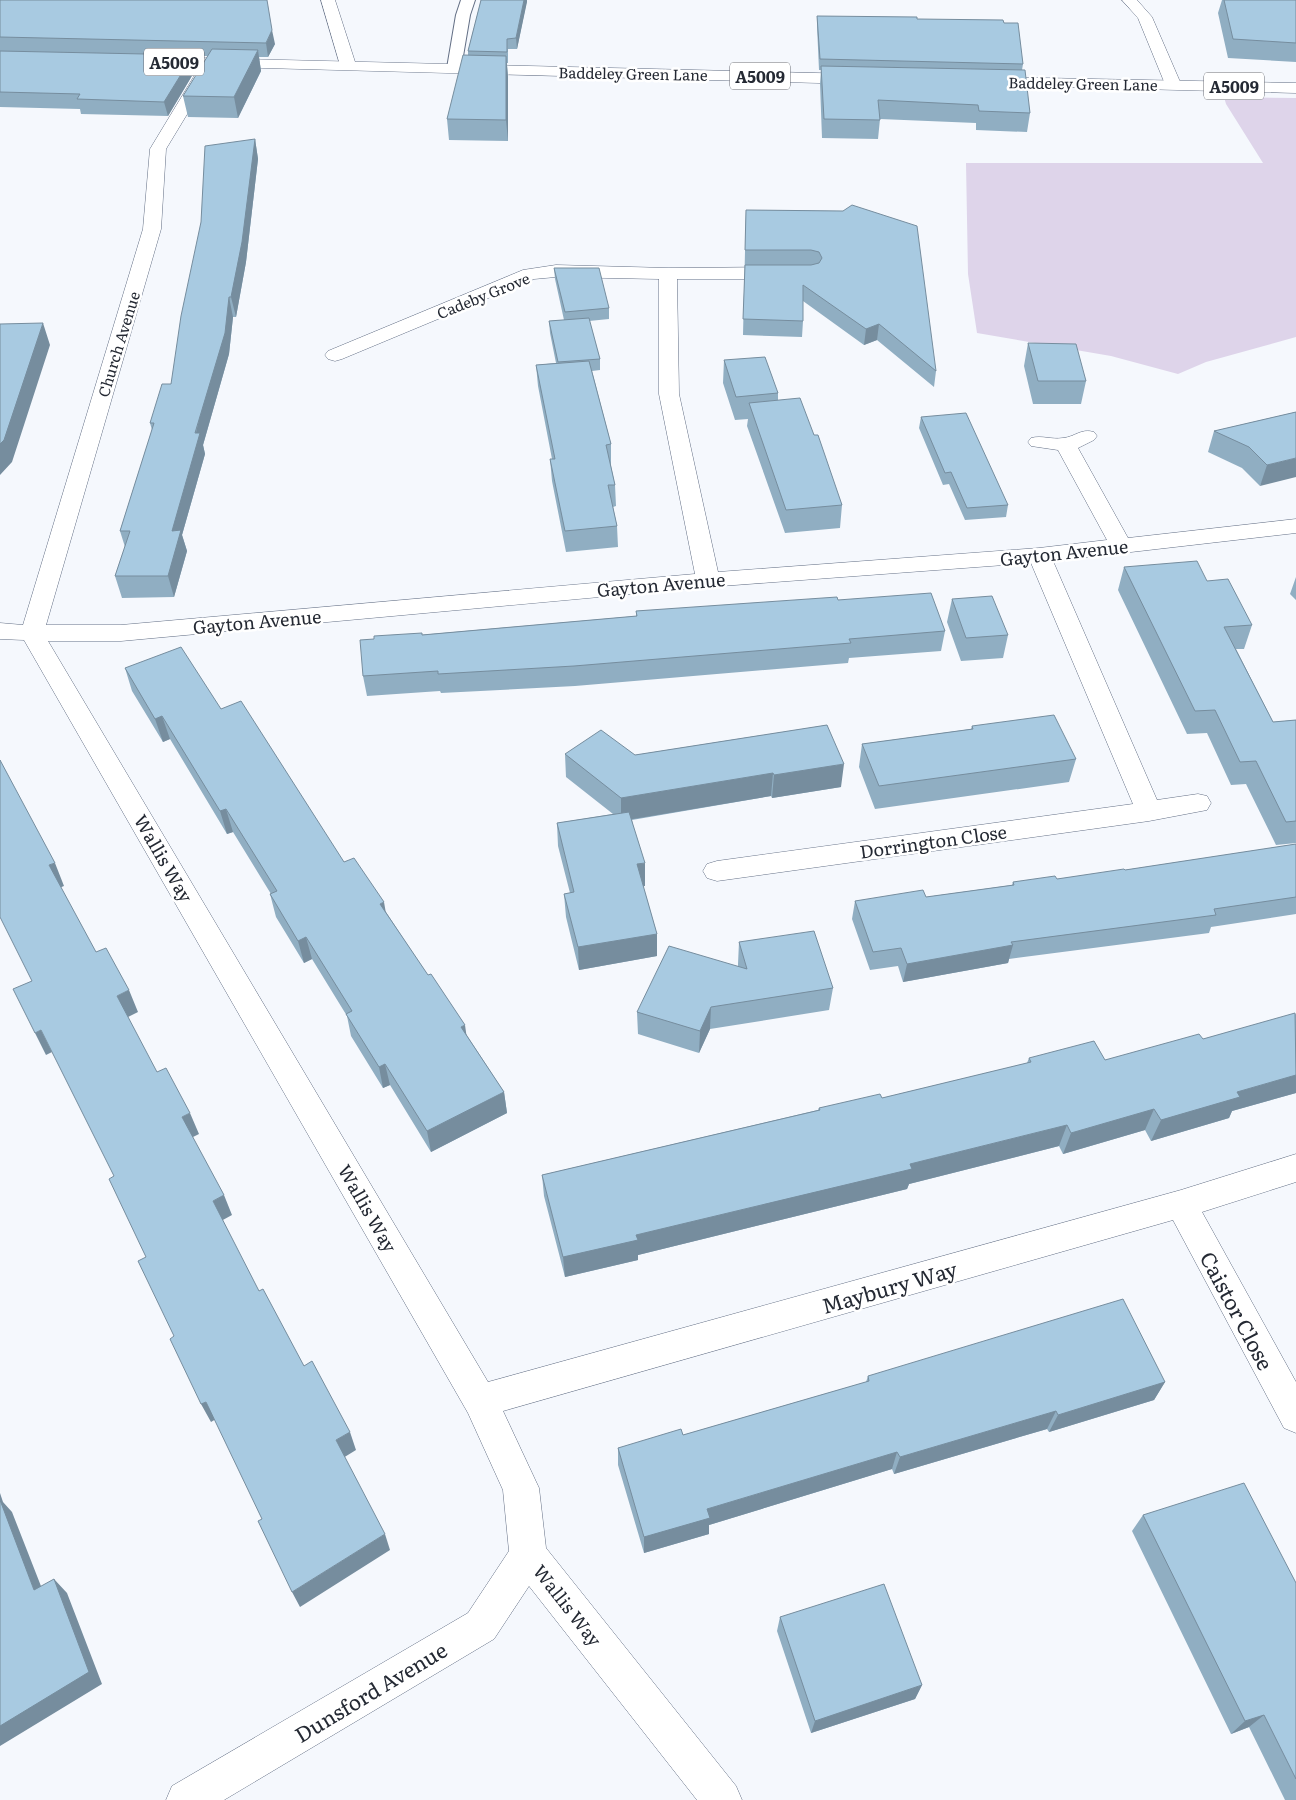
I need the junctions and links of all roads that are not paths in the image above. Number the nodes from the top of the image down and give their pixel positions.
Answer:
1 (328, 0) edge
2 (468, 0) edge
3 (1129, 0) edge
4 (143, 61) edge
5 (210, 63) junction
6 (348, 65) junction
7 (454, 68) junction
8 (877, 79) edge
9 (974, 82) edge
10 (1173, 84) junction
11 (1296, 88) edge
12 (801, 273) edge
13 (668, 274) junction
14 (335, 355) dead end
15 (1087, 436) dead end
16 (1038, 442) dead end
17 (1066, 445) junction
18 (1292, 526) edge
19 (1121, 546) junction
20 (1039, 555) junction
21 (708, 580) junction
22 (0, 631) edge
23 (32, 632) junction
24 (1198, 803) dead end
25 (1149, 811) junction
26 (717, 871) dead end
27 (1296, 1168) edge
28 (1181, 1204) junction
29 (480, 1401) junction
30 (1296, 1416) edge
31 (528, 1555) junction
32 (186, 1800) edge
33 (722, 1800) edge

1 - 6 street
2 - 7 lane
3 - 10 street
4 - 5 street, Baddeley Green Lane / A5009
5 - 6 street, Baddeley Green Lane / A5009
5 - 23 street, Church Avenue
6 - 7 street, Baddeley Green Lane / A5009
7 - 8 street, Baddeley Green Lane / A5009
9 - 10 street, Baddeley Green Lane / A5009
10 - 11 street, Baddeley Green Lane / A5009
12 - 13 street, Cadeby Grove
13 - 14 street, Cadeby Grove
13 - 21 street
15 - 17 street
16 - 17 street
17 - 19 street
18 - 19 street, Gayton Avenue
19 - 20 street, Gayton Avenue
20 - 21 street, Gayton Avenue
20 - 25 street
21 - 23 street, Gayton Avenue
22 - 23 street
23 - 29 street, Wallis Way
24 - 25 street, Dorrington Close
25 - 26 street, Dorrington Close
27 - 28 street, Maybury Way
28 - 29 street, Maybury Way
28 - 30 street, Caistor Close
29 - 31 street, Wallis Way
31 - 32 street, Dunsford Avenue
31 - 33 street, Wallis Way

